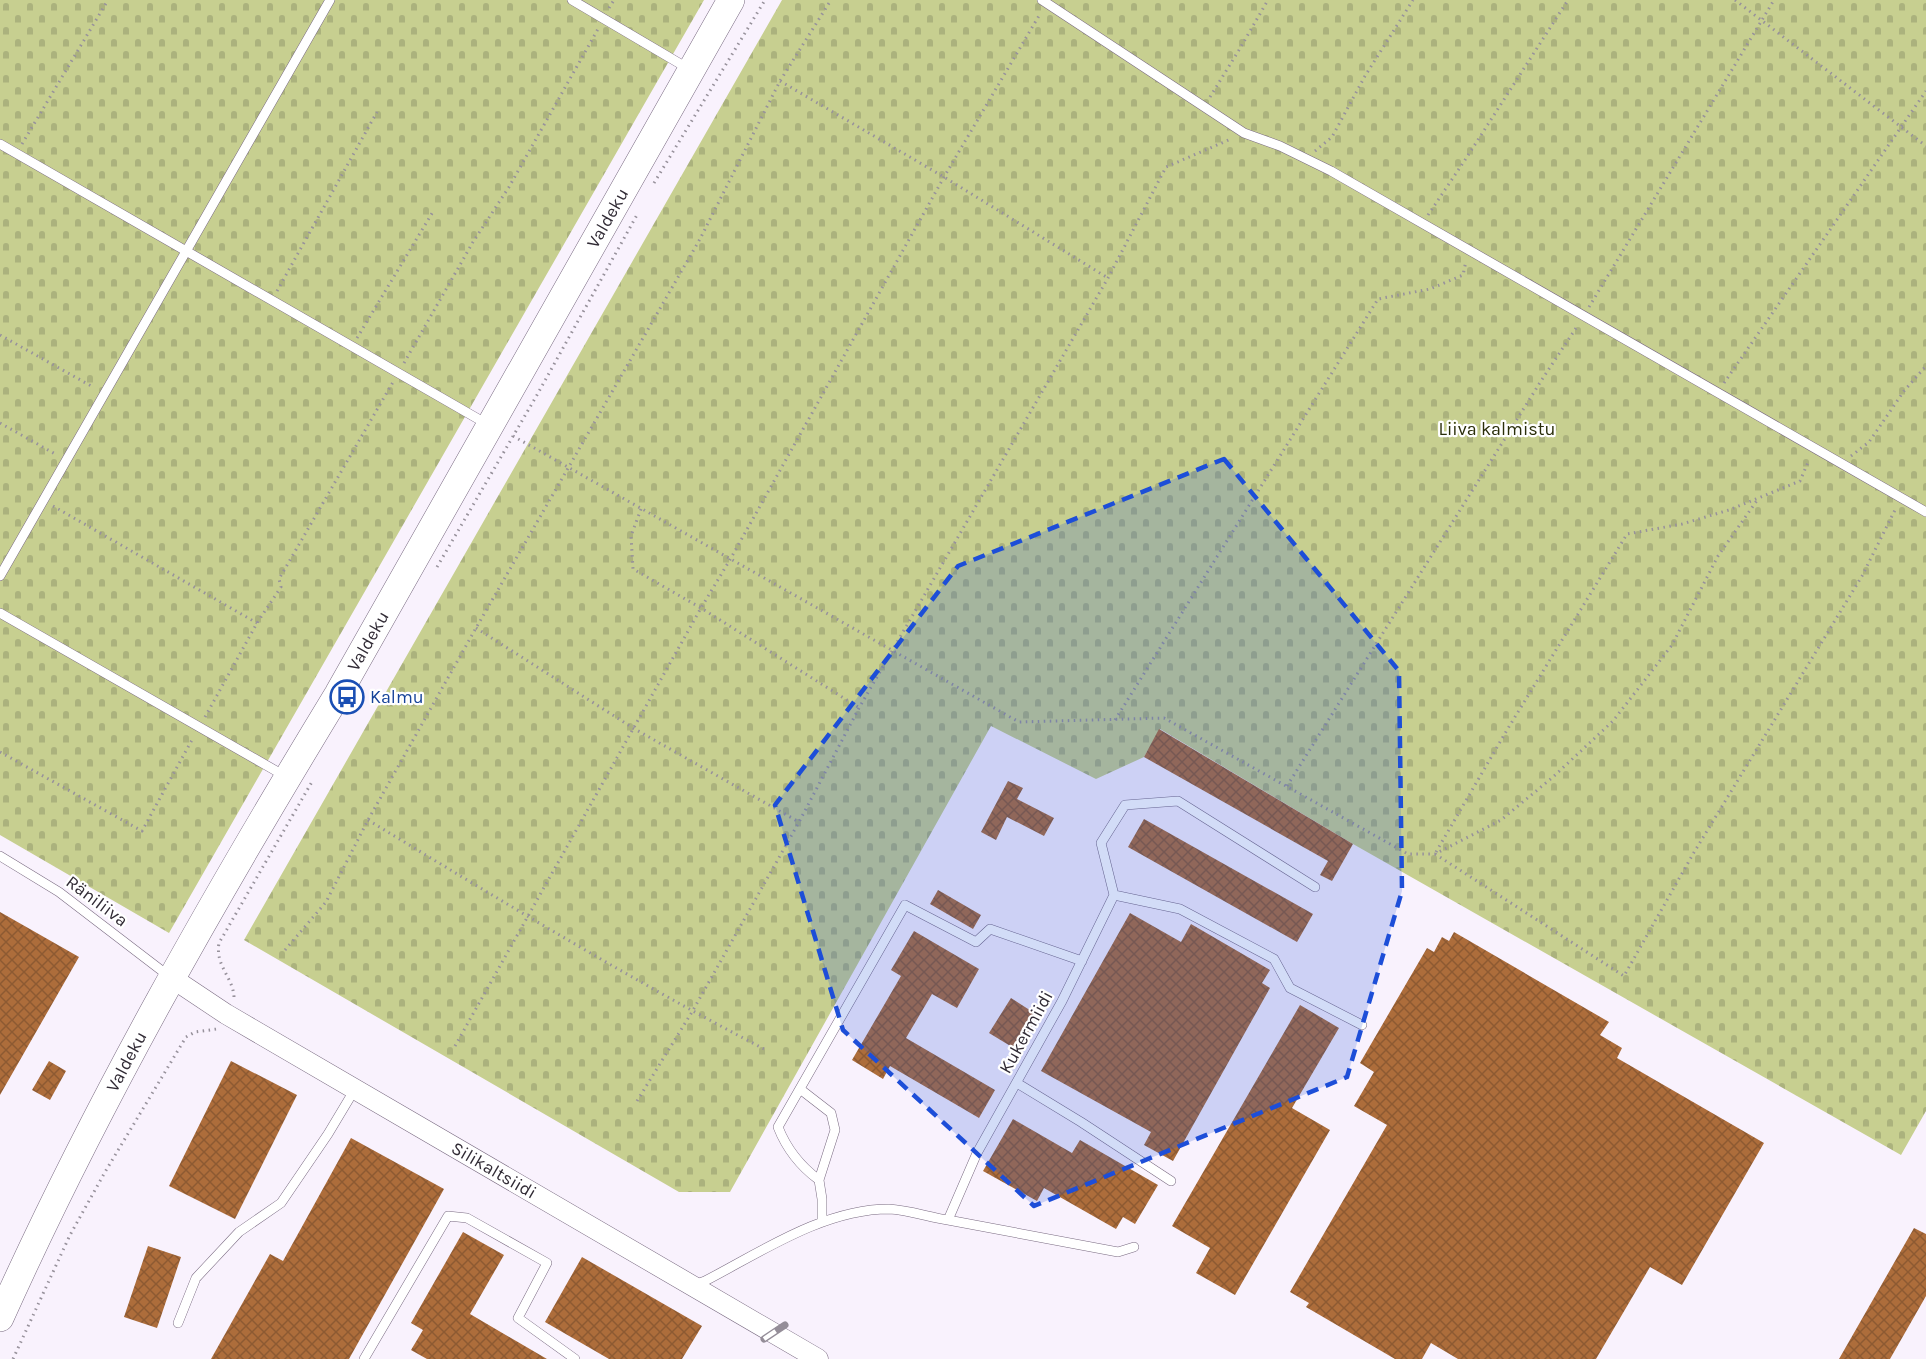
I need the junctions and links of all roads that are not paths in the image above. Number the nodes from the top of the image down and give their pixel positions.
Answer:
1 (330, 0) edge
2 (572, 0) edge
3 (731, 0) edge
4 (1045, 1) edge
5 (691, 70) junction
6 (0, 144) edge
7 (185, 251) junction
8 (501, 431) junction
9 (1926, 512) edge
10 (0, 576) edge
11 (0, 613) edge
12 (287, 778) junction
13 (0, 856) edge
14 (1315, 887) dead end
15 (1114, 895) junction
16 (1082, 961) junction
17 (171, 978) junction
18 (1362, 1024) dead end
19 (1017, 1083) junction
20 (355, 1089) junction
21 (800, 1089) junction
22 (819, 1180) junction
23 (1171, 1181) dead end
24 (948, 1220) junction
25 (822, 1222) junction
26 (1134, 1247) dead end
27 (692, 1286) junction
28 (0, 1318) edge
29 (178, 1323) dead end
30 (364, 1359) edge
31 (575, 1359) edge
32 (818, 1359) edge

1 - 7 lane
2 - 5 lane
3 - 5 street, Valdeku
4 - 9 lane
5 - 8 street, Valdeku
6 - 7 lane
7 - 8 lane
7 - 10 lane
8 - 12 street, Valdeku
11 - 12 lane
12 - 17 street, Valdeku
13 - 17 lane, Räniliiva
14 - 15 lane
15 - 16 lane, Kukermiidi
15 - 18 lane
16 - 19 lane, Kukermiidi
16 - 21 lane
17 - 20 street, Silikaltsiidi
17 - 28 street, Valdeku
19 - 23 lane
19 - 24 lane, Kukermiidi
20 - 27 street, Silikaltsiidi
20 - 29 lane
21 - 22 lane
21 - 22 lane
22 - 25 lane
24 - 25 lane
24 - 26 lane
25 - 27 lane
27 - 32 street, Silikaltsiidi
30 - 31 lane

